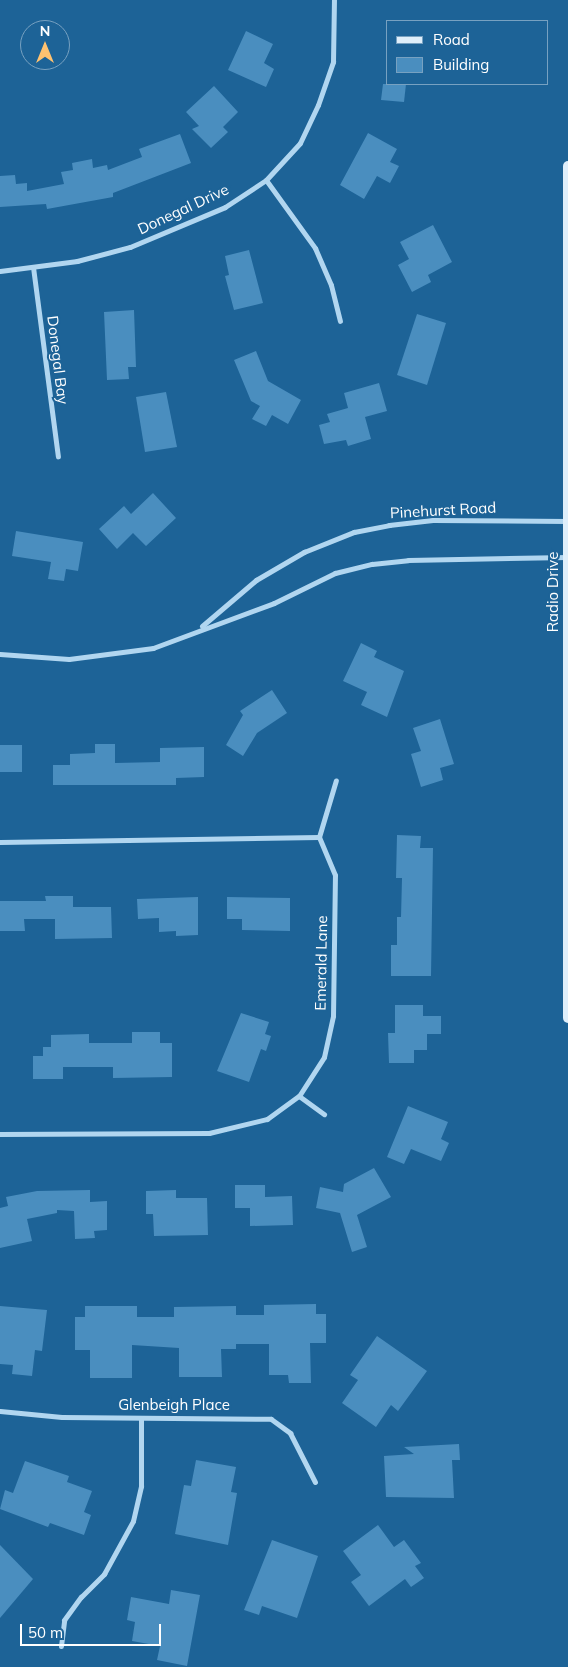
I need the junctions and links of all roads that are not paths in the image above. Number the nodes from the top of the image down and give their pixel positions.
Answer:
1 (334, 0) edge
2 (568, 166) edge
3 (266, 180) junction
4 (33, 268) junction
5 (0, 271) edge
6 (340, 322) dead end
7 (58, 456) dead end
8 (568, 521) edge
9 (568, 557) edge
10 (200, 628) junction
11 (0, 654) edge
12 (336, 780) dead end
13 (319, 837) junction
14 (0, 842) edge
15 (568, 1018) edge
16 (299, 1096) junction
17 (324, 1114) dead end
18 (0, 1134) edge
19 (0, 1411) edge
20 (141, 1418) junction
21 (315, 1482) dead end
22 (61, 1646) dead end

1 - 3 street, Donegal Drive
2 - 8 main road, Radio Drive
3 - 4 street, Donegal Drive
3 - 6 street
4 - 5 street, Donegal Drive
4 - 7 street, Donegal Bay
8 - 9 main road, Radio Drive
8 - 10 street, Pinehurst Road
9 - 10 street, Pinehurst Road
9 - 15 main road, Radio Drive
10 - 11 street, Pinehurst Road
12 - 13 street
13 - 14 street
13 - 16 street, Emerald Lane
16 - 17 street
16 - 18 street, Emerald Lane
19 - 20 street, Glenbeigh Place
20 - 21 street, Glenbeigh Place
20 - 22 street

